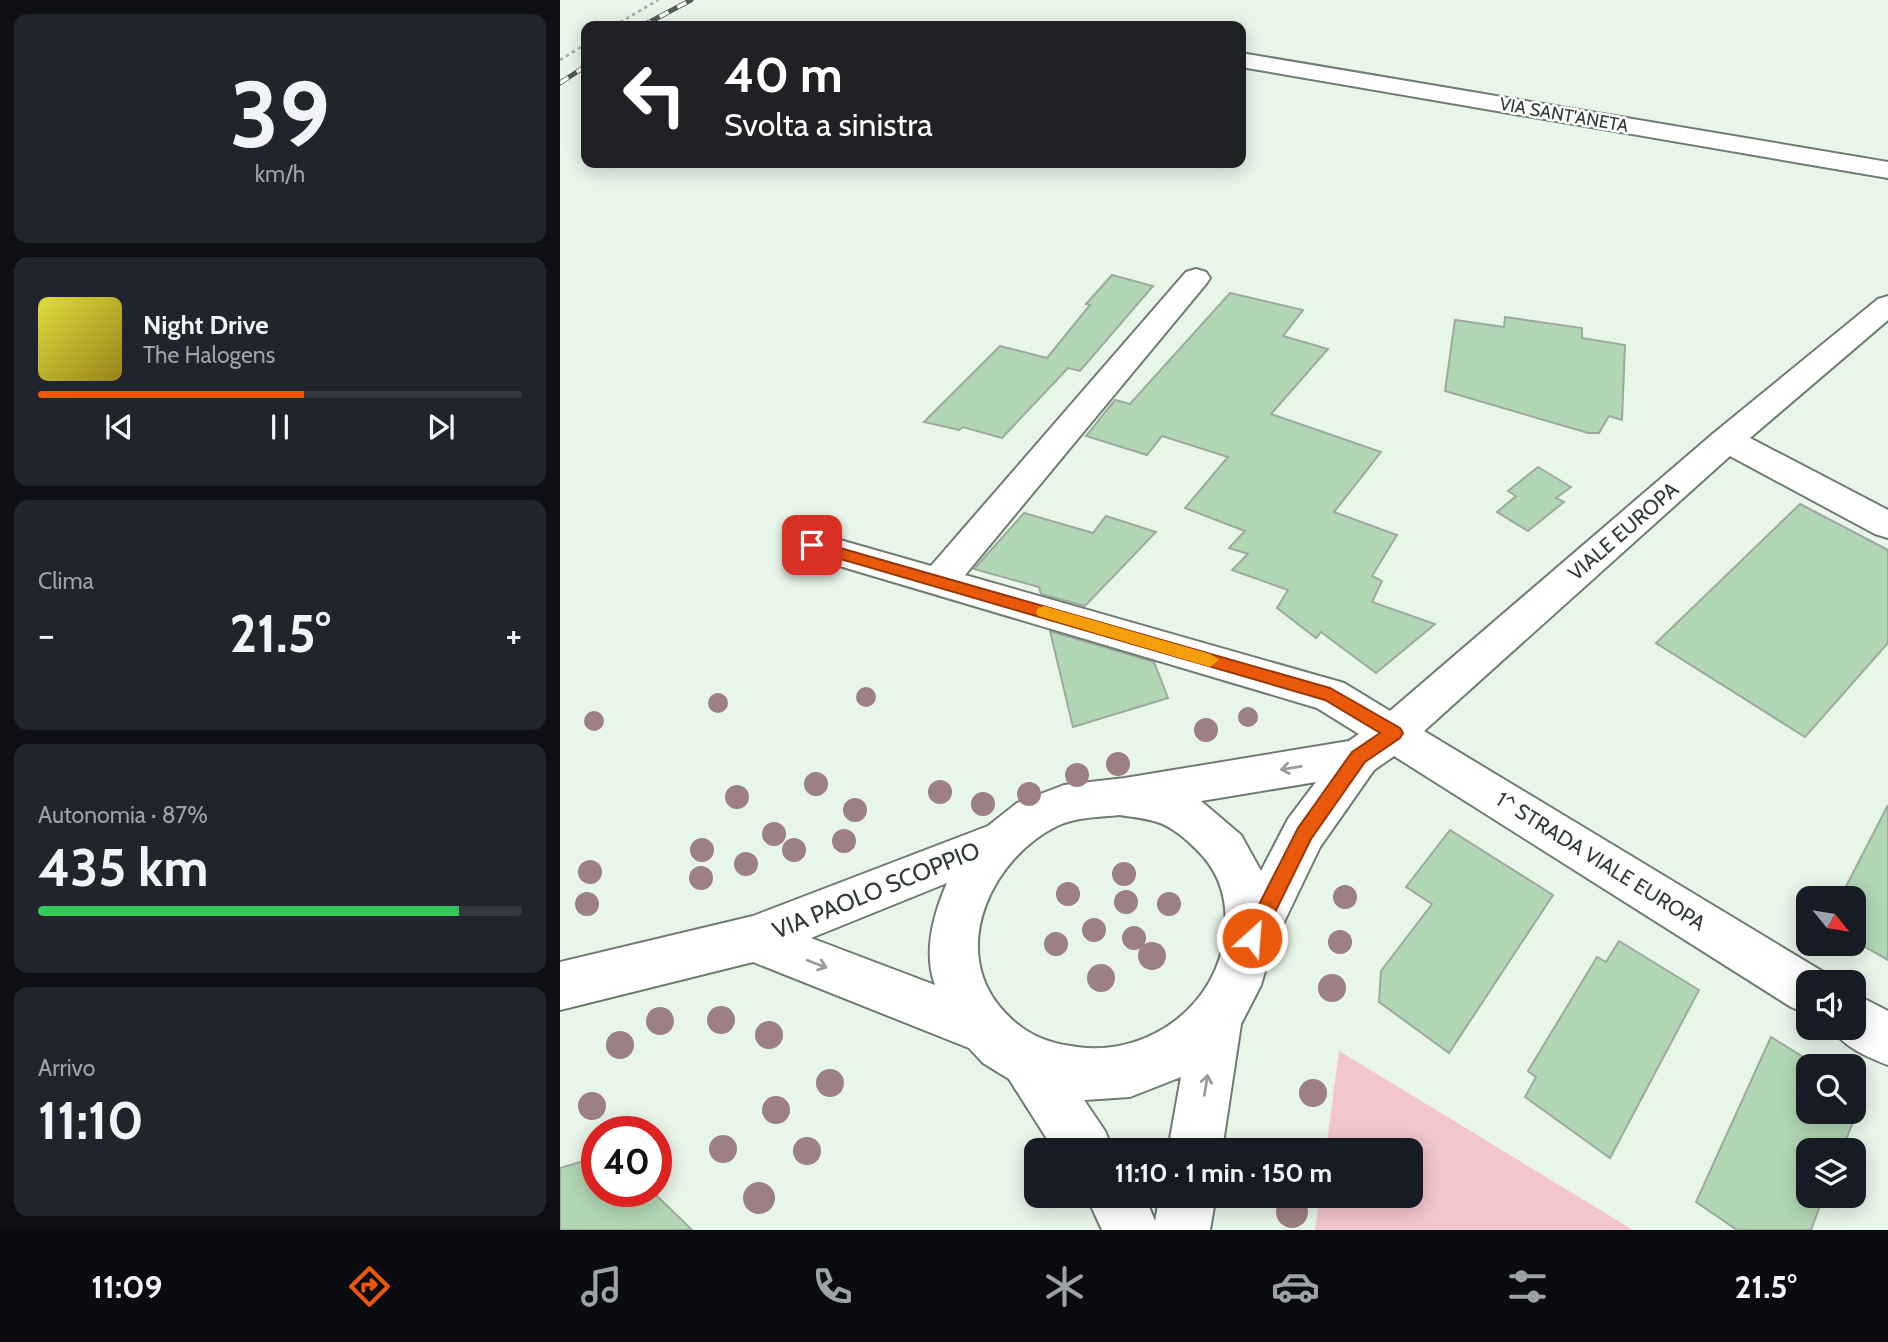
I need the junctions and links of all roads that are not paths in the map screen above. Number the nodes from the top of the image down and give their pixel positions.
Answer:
1 (1246, 61) edge
2 (1888, 170) edge
3 (1196, 278) dead end
4 (1888, 305) edge
5 (1727, 440) junction
6 (1888, 525) edge
7 (812, 545) dead end
8 (938, 582) junction
9 (1376, 745) junction
10 (1120, 796) junction
11 (1000, 841) junction
12 (1252, 938) junction
13 (753, 939) junction
14 (1796, 983) edge
15 (560, 986) edge
16 (1216, 1020) junction
17 (1866, 1026) edge
18 (984, 1029) junction
19 (1888, 1040) edge
20 (1028, 1062) junction
21 (1078, 1138) edge
22 (1197, 1138) edge
23 (1120, 1208) edge
24 (1186, 1208) edge
25 (1130, 1230) edge
26 (1182, 1230) edge

1 - 2 street, VIA SANT'ANETA
3 - 8 street
4 - 5 street, VIALE EUROPA
5 - 6 street
5 - 9 street, VIALE EUROPA
7 - 8 street, 1^ STRADA VIALE EUROPA
8 - 9 street, 1^ STRADA VIALE EUROPA
9 -> 10 street
9 - 12 street, VIALE EUROPA
9 - 14 street, 1^ STRADA VIALE EUROPA
10 - 11 street
10 - 12 street
11 - 13 street, VIA PAOLO SCOPPIO
11 - 18 street
12 - 16 street
13 - 15 street, VIA PAOLO SCOPPIO
13 -> 18 street, VIA PAOLO SCOPPIO
16 - 20 street
22 -> 16 street
17 - 19 street
18 - 20 street
20 - 21 street
23 - 25 street
24 - 26 street

